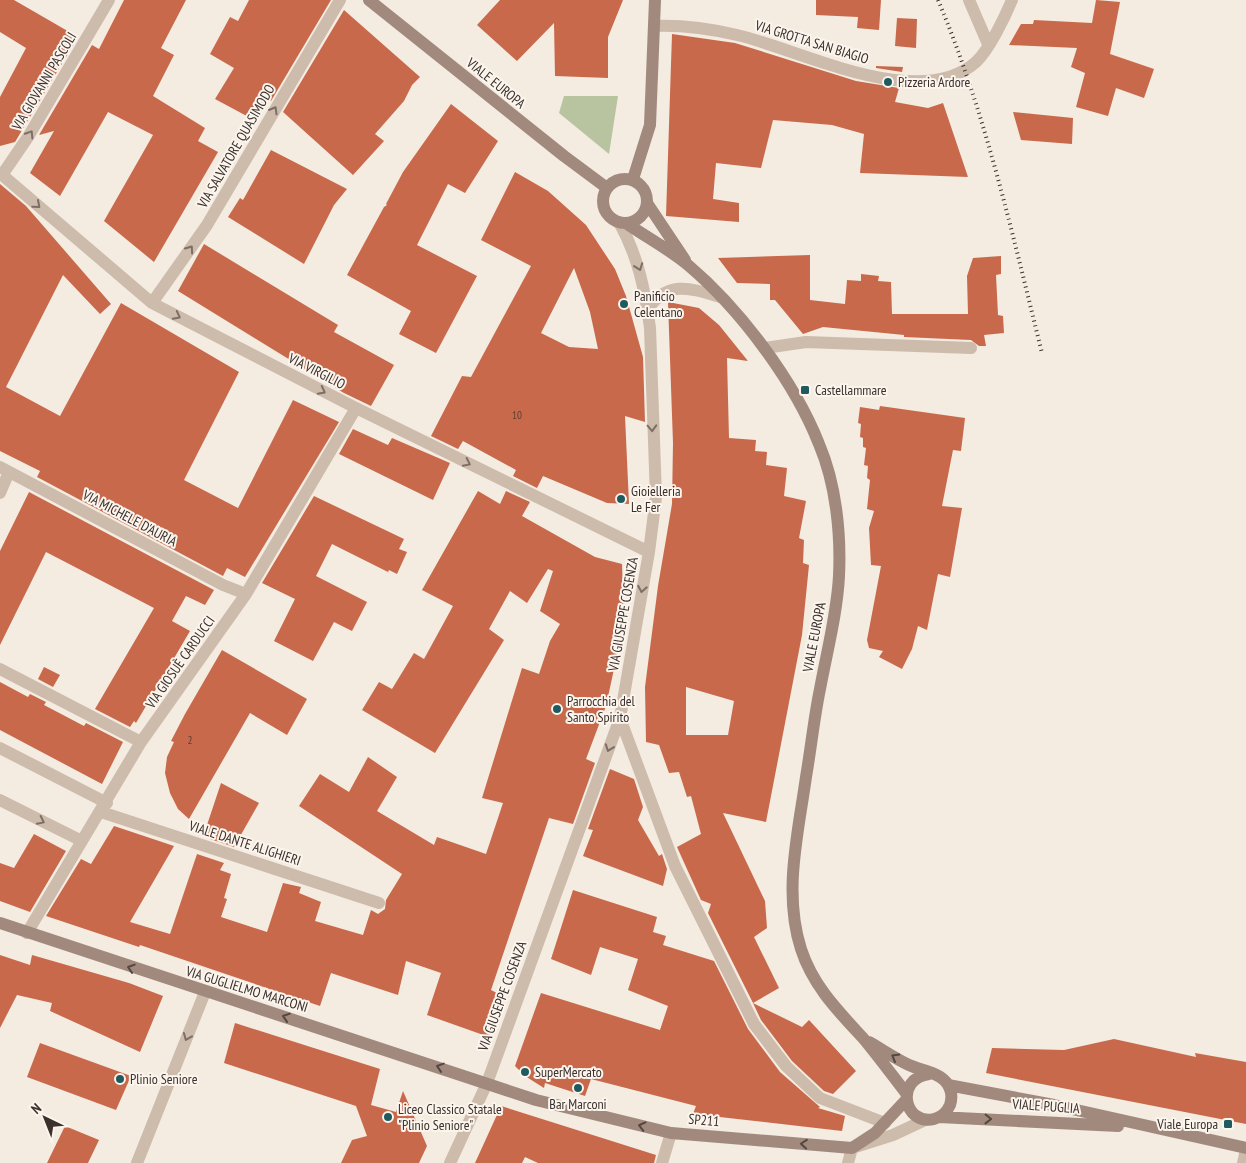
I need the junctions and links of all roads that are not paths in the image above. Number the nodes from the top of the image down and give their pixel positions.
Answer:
1 (109, 0) edge
2 (340, 0) edge
3 (369, 0) edge
4 (655, 0) edge
5 (969, 0) edge
6 (1012, 0) edge
7 (654, 26) junction
8 (988, 44) junction
9 (1, 174) edge
10 (633, 179) junction
11 (607, 188) junction
12 (648, 203) junction
13 (623, 223) junction
14 (687, 264) junction
15 (720, 297) junction
16 (152, 303) junction
17 (648, 309) junction
18 (765, 348) junction
19 (971, 348) dead end
20 (356, 408) junction
21 (5, 470) edge
22 (0, 493) edge
23 (648, 552) junction
24 (246, 594) junction
25 (0, 669) edge
26 (620, 718) junction
27 (141, 742) junction
28 (0, 748) edge
29 (0, 800) edge
30 (104, 807) junction
31 (82, 841) junction
32 (379, 903) dead end
33 (0, 923) edge
34 (27, 933) junction
35 (205, 992) junction
36 (863, 1038) junction
37 (929, 1074) junction
38 (487, 1083) junction
39 (948, 1085) junction
40 (906, 1097) junction
41 (939, 1117) junction
42 (925, 1120) junction
43 (886, 1123) junction
44 (1150, 1127) junction
45 (671, 1133) junction
46 (852, 1148) junction
47 (1246, 1149) edge
48 (136, 1163) edge
49 (450, 1163) edge
50 (662, 1163) edge
51 (848, 1163) edge
52 (1244, 1163) edge

9 -> 1 street, VIA GIOVANNI PASCOLI
16 -> 2 street, VIA SALVATORE QUASIMODO
3 - 11 main road, VIALE EUROPA
4 - 7 main road
5 - 8 street
6 - 8 street, VIA GROTTA SAN BIAGIO
7 - 8 street, VIA GROTTA SAN BIAGIO
7 - 10 main road
9 -> 16 street, VIA VIRGILIO
10 - 11 main road
10 - 12 main road
11 - 13 main road
12 - 13 main road
12 - 14 main road
13 - 14 main road
13 -> 17 street, VIA GIUSEPPE COSENZA
14 - 15 main road, VIALE EUROPA
15 - 17 street
15 - 18 main road, VIALE EUROPA
16 -> 20 street, VIA VIRGILIO
17 -> 23 street, VIA GIUSEPPE COSENZA
18 - 19 street
18 - 36 main road, VIALE EUROPA
20 -> 23 street, VIA VIRGILIO
20 - 24 street, VIA GIOSUÈ CARDUCCI
21 - 22 street
21 - 24 street, VIA MICHELE D'AURIA
23 -> 26 street, VIA GIUSEPPE COSENZA
24 - 27 street, VIA GIOSUÈ CARDUCCI
25 - 27 street
26 -> 38 street, VIA GIUSEPPE COSENZA
26 - 43 street
27 - 30 street, VIA GIOSUÈ CARDUCCI
28 - 30 street, VIALE DANTE ALIGHIERI
29 -> 31 street
30 - 31 street, VIA GIOSUÈ CARDUCCI
30 - 32 street, VIALE DANTE ALIGHIERI
31 - 34 street, VIA GIOSUÈ CARDUCCI
33 - 34 main road, VIA GUGLIELMO MARCONI
35 -> 34 main road, VIA GUGLIELMO MARCONI
38 -> 35 main road, VIA GUGLIELMO MARCONI
35 -> 48 street
37 -> 36 main road, VIALE PUGLIA
36 - 40 main road
37 - 39 main road, VIALE PUGLIA
37 - 40 main road
45 -> 38 main road, SP211
38 - 49 street, VIA GIUSEPPE COSENZA
39 - 41 main road
39 - 44 main road, VIALE PUGLIA
40 - 42 main road
40 - 43 main road
41 - 42 main road, VIALE PUGLIA
41 -> 44 main road, VIALE PUGLIA
42 - 46 street
43 - 46 main road
44 - 47 main road, VIALE PUGLIA
46 -> 45 main road, SP211
45 - 50 street
46 - 51 street
47 - 52 street

